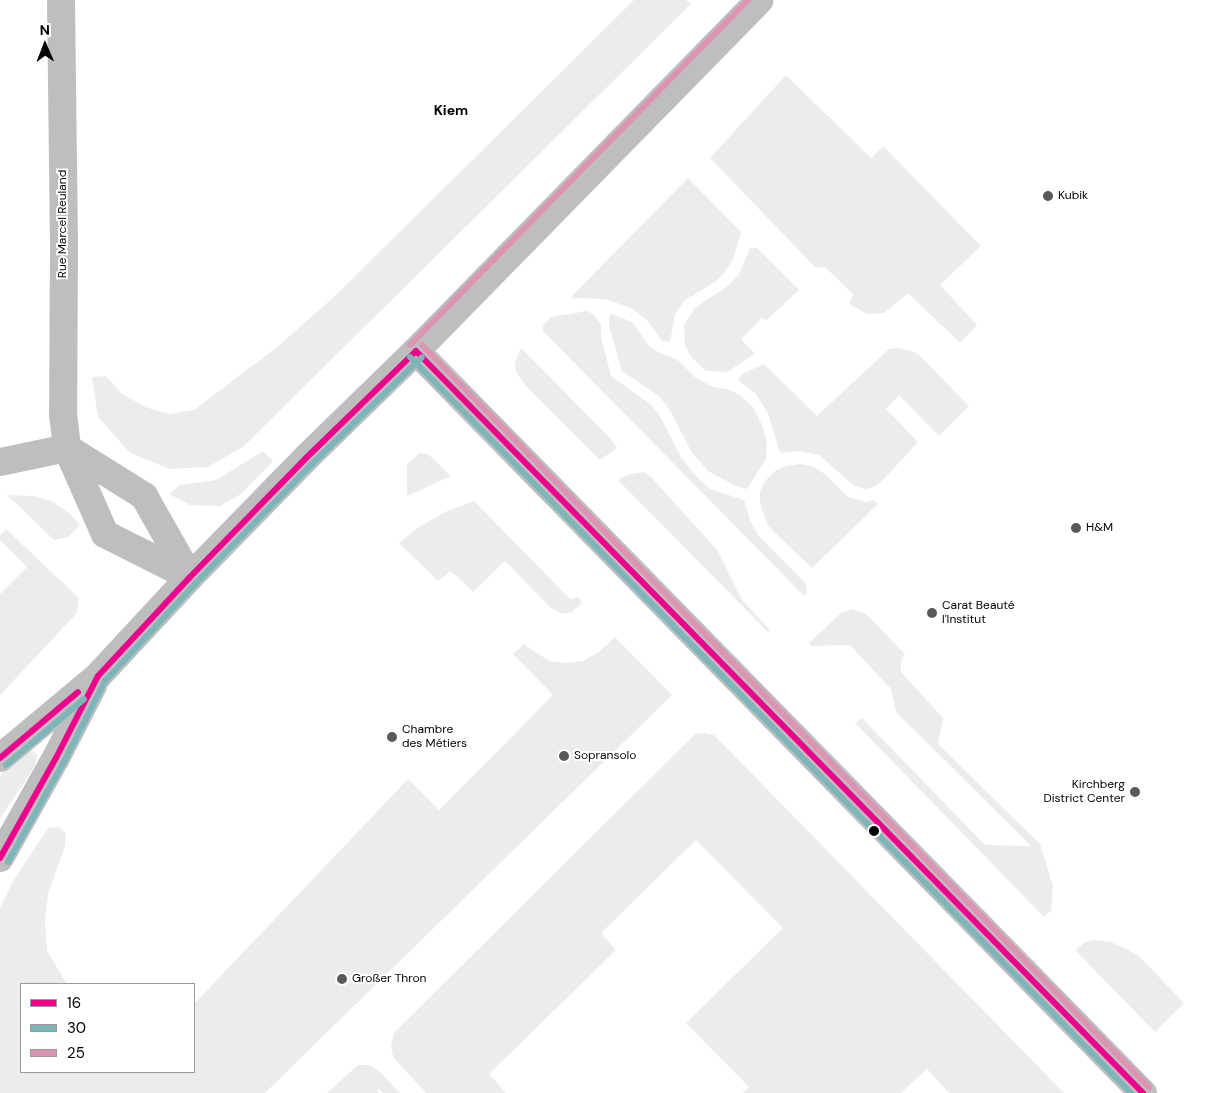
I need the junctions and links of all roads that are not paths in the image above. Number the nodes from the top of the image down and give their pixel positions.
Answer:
1 (60, 0) edge
2 (760, 0) edge
3 (416, 351) junction
4 (67, 448) junction
5 (0, 462) edge
6 (190, 577) junction
7 (98, 676) junction
8 (0, 758) edge
9 (0, 858) edge
10 (1143, 1093) edge

1 - 4 street, Rue Marcel Reuland
2 - 3 street
3 - 6 street
3 - 10 street
4 - 5 street
4 - 6 street
4 - 6 street, Rue Marcel Reuland
6 - 7 street
7 - 8 street
7 - 9 street

